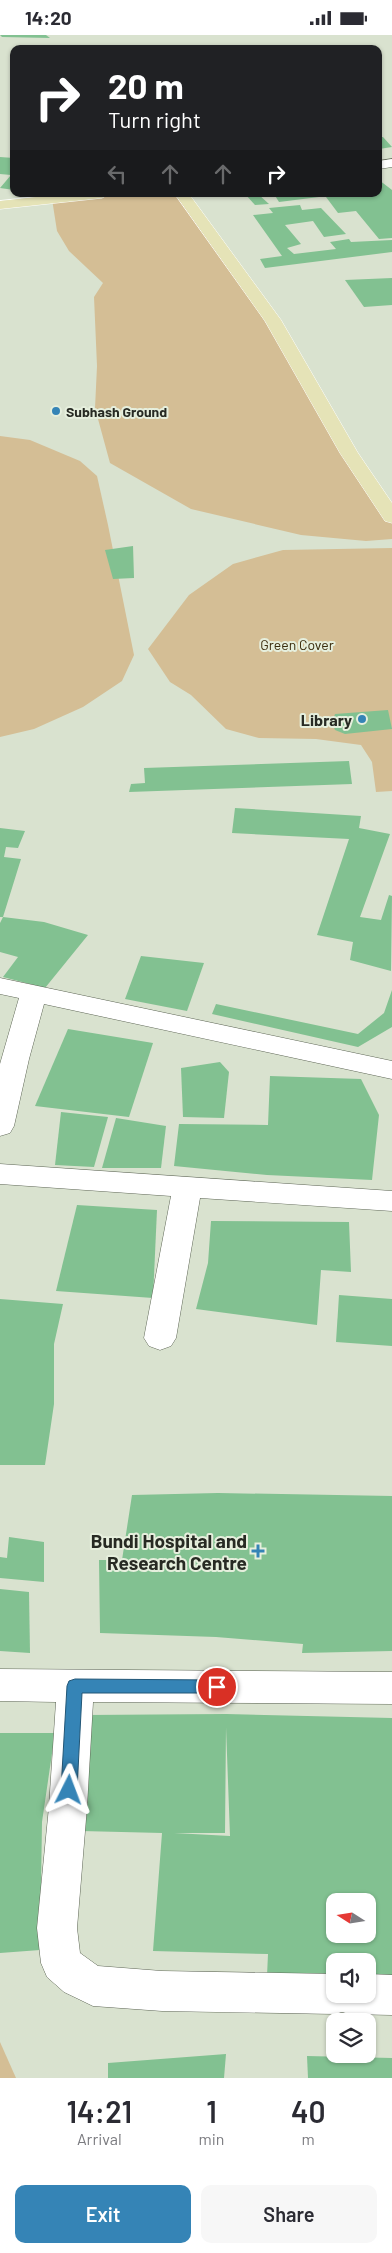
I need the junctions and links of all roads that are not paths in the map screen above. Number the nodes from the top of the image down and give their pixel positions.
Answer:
1 (74, 197) edge
2 (184, 197) edge
3 (0, 205) edge
4 (392, 517) edge
5 (0, 986) edge
6 (34, 993) junction
7 (392, 1070) edge
8 (0, 1126) edge
9 (0, 1174) edge
10 (188, 1187) junction
11 (392, 1201) edge
12 (160, 1337) dead end
13 (0, 1685) edge
14 (75, 1686) junction
15 (392, 1688) edge
16 (326, 1994) edge
17 (376, 1995) edge
18 (392, 1995) edge

1 - 3 main road
2 - 4 main road
5 - 6 street
6 - 7 street
6 - 8 street
9 - 10 street
10 - 11 street
10 - 12 street
13 - 14 street
14 - 15 street
14 - 16 street
17 - 18 street

